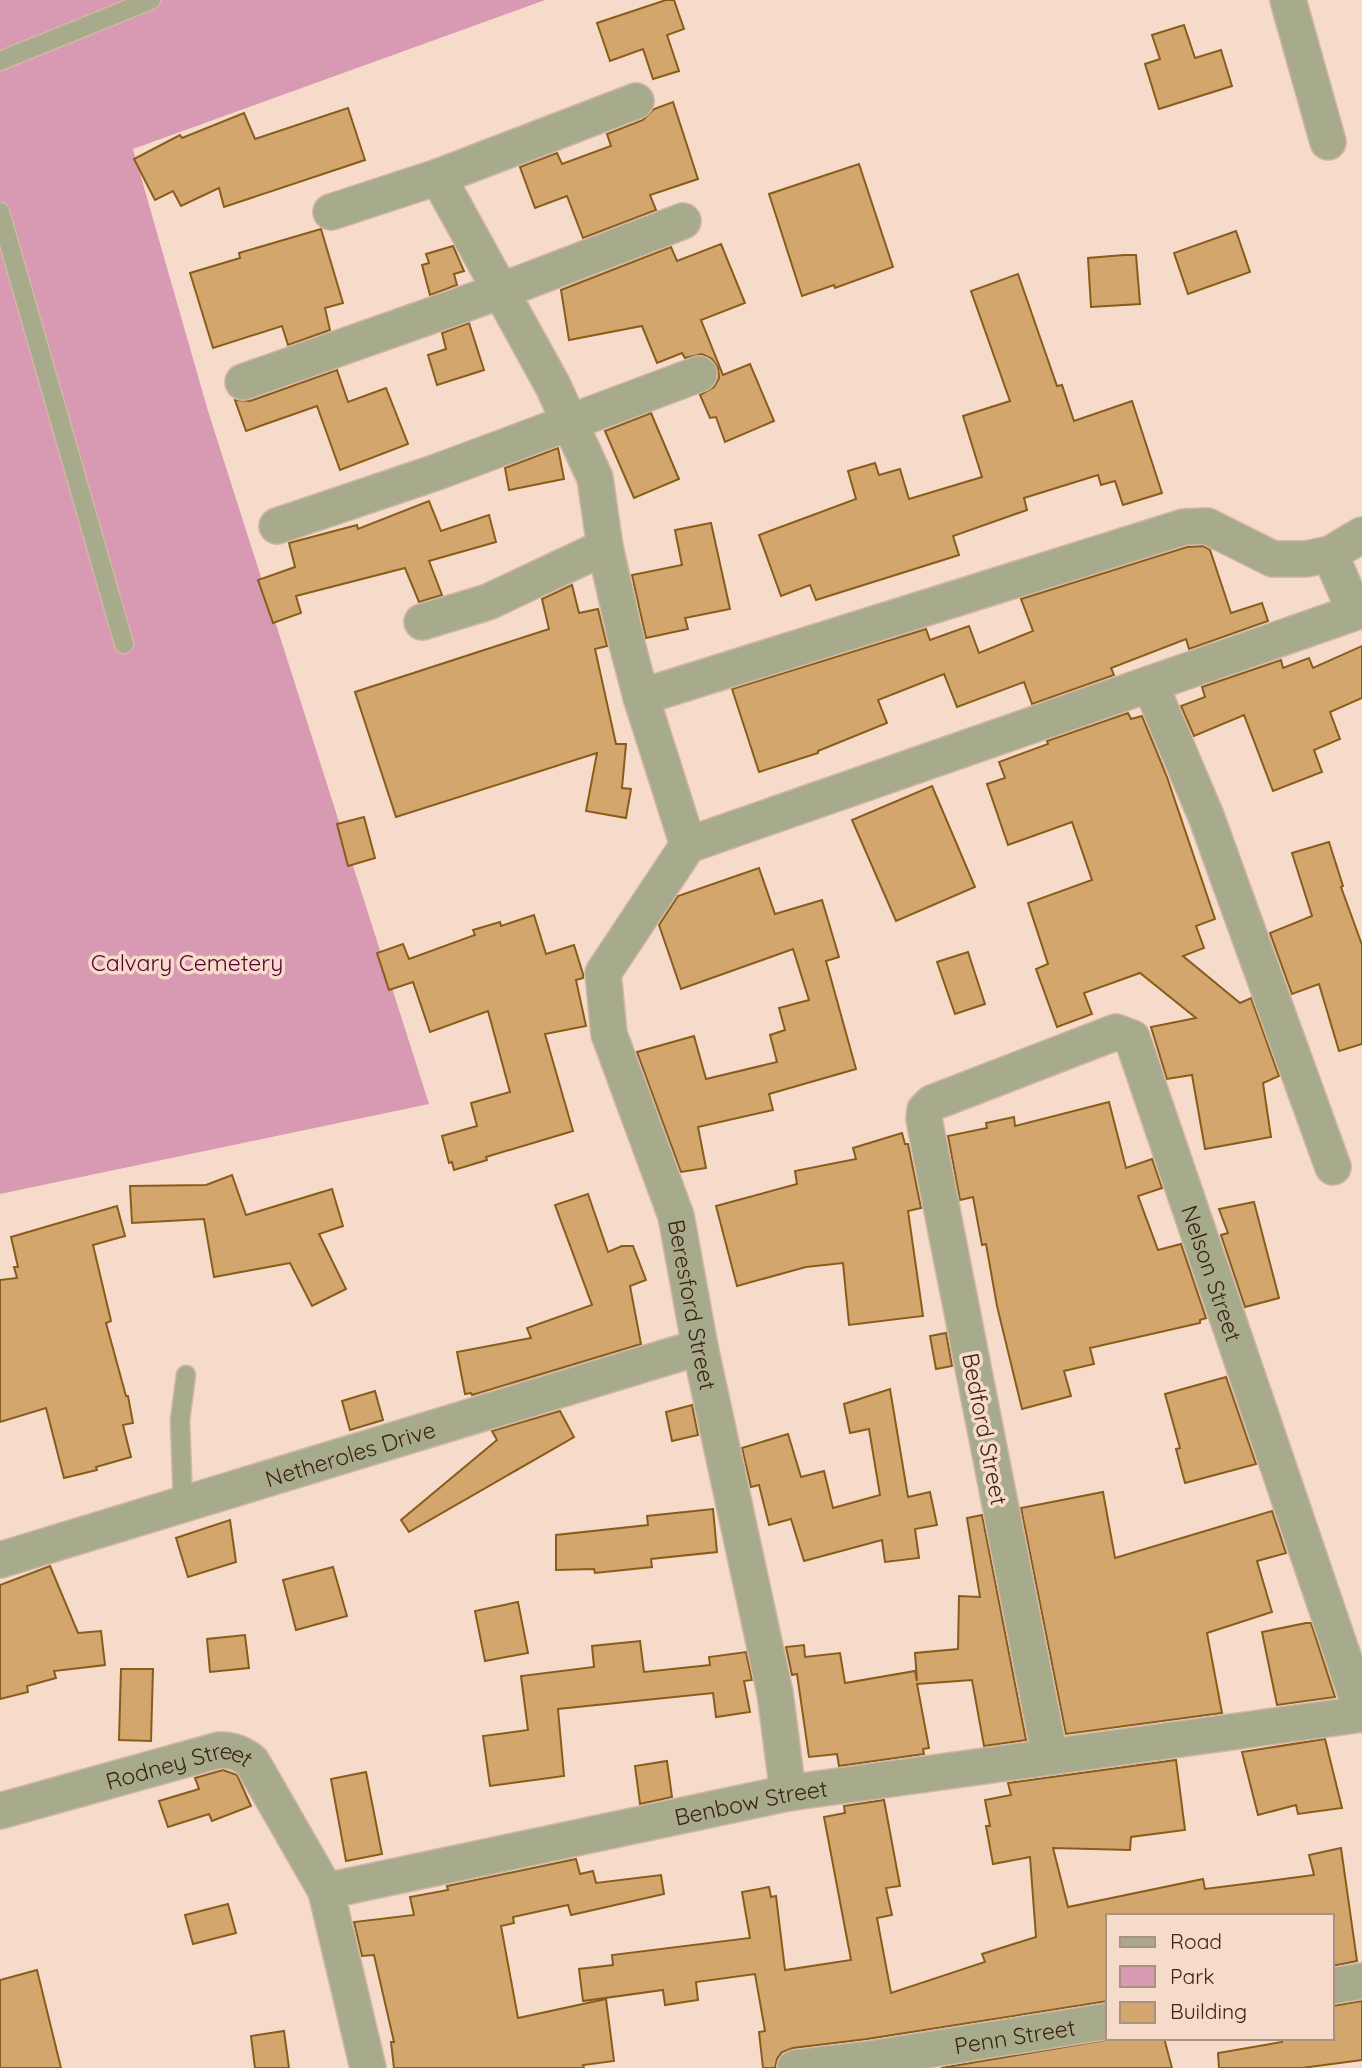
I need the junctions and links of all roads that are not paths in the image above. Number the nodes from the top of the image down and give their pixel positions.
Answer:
1 (151, 0) edge
2 (1288, 0) edge
3 (0, 61) edge
4 (636, 101) dead end
5 (1328, 142) dead end
6 (438, 177) junction
7 (0, 212) edge
8 (331, 212) dead end
9 (683, 221) dead end
10 (501, 290) junction
11 (699, 374) dead end
12 (243, 382) dead end
13 (569, 421) junction
14 (276, 526) dead end
15 (1362, 535) edge
16 (605, 547) junction
17 (1330, 554) junction
18 (1358, 611) edge
19 (422, 622) dead end
20 (124, 644) dead end
21 (1150, 684) junction
22 (641, 697) junction
23 (688, 845) junction
24 (932, 1103) joint
25 (1333, 1167) dead end
26 (700, 1347) junction
27 (186, 1376) dead end
28 (183, 1505) junction
29 (0, 1560) edge
30 (1362, 1713) edge
31 (1050, 1757) junction
32 (788, 1793) junction
33 (0, 1811) edge
34 (326, 1891) junction
35 (1362, 1981) edge
36 (1334, 1986) edge
37 (1106, 2021) edge
38 (834, 2065) edge
39 (368, 2068) edge
40 (796, 2068) edge

1 - 3 lane
2 - 5 street
4 - 6 street
6 - 8 street
6 - 10 street
7 - 20 lane
9 - 10 street
10 - 12 street
10 - 13 street
11 - 13 street
13 - 14 street
13 - 16 street
15 - 17 street
16 - 19 street
16 - 22 street
17 - 18 street
17 - 22 street
18 - 21 street
21 - 23 street
21 - 25 street
22 - 23 street
23 - 26 street, Beresford Street
24 - 30 street, Nelson Street
24 - 31 street, Bedford Street
26 - 28 street, Netheroles Drive
26 - 32 street, Beresford Street
27 - 28 lane
28 - 29 street, Netheroles Drive
30 - 31 street, Benbow Street
31 - 32 street, Benbow Street
32 - 34 street, Benbow Street
33 - 34 street, Rodney Street
34 - 39 street
35 - 36 street
37 - 38 street, Penn Street
38 - 40 street, Penn Street

